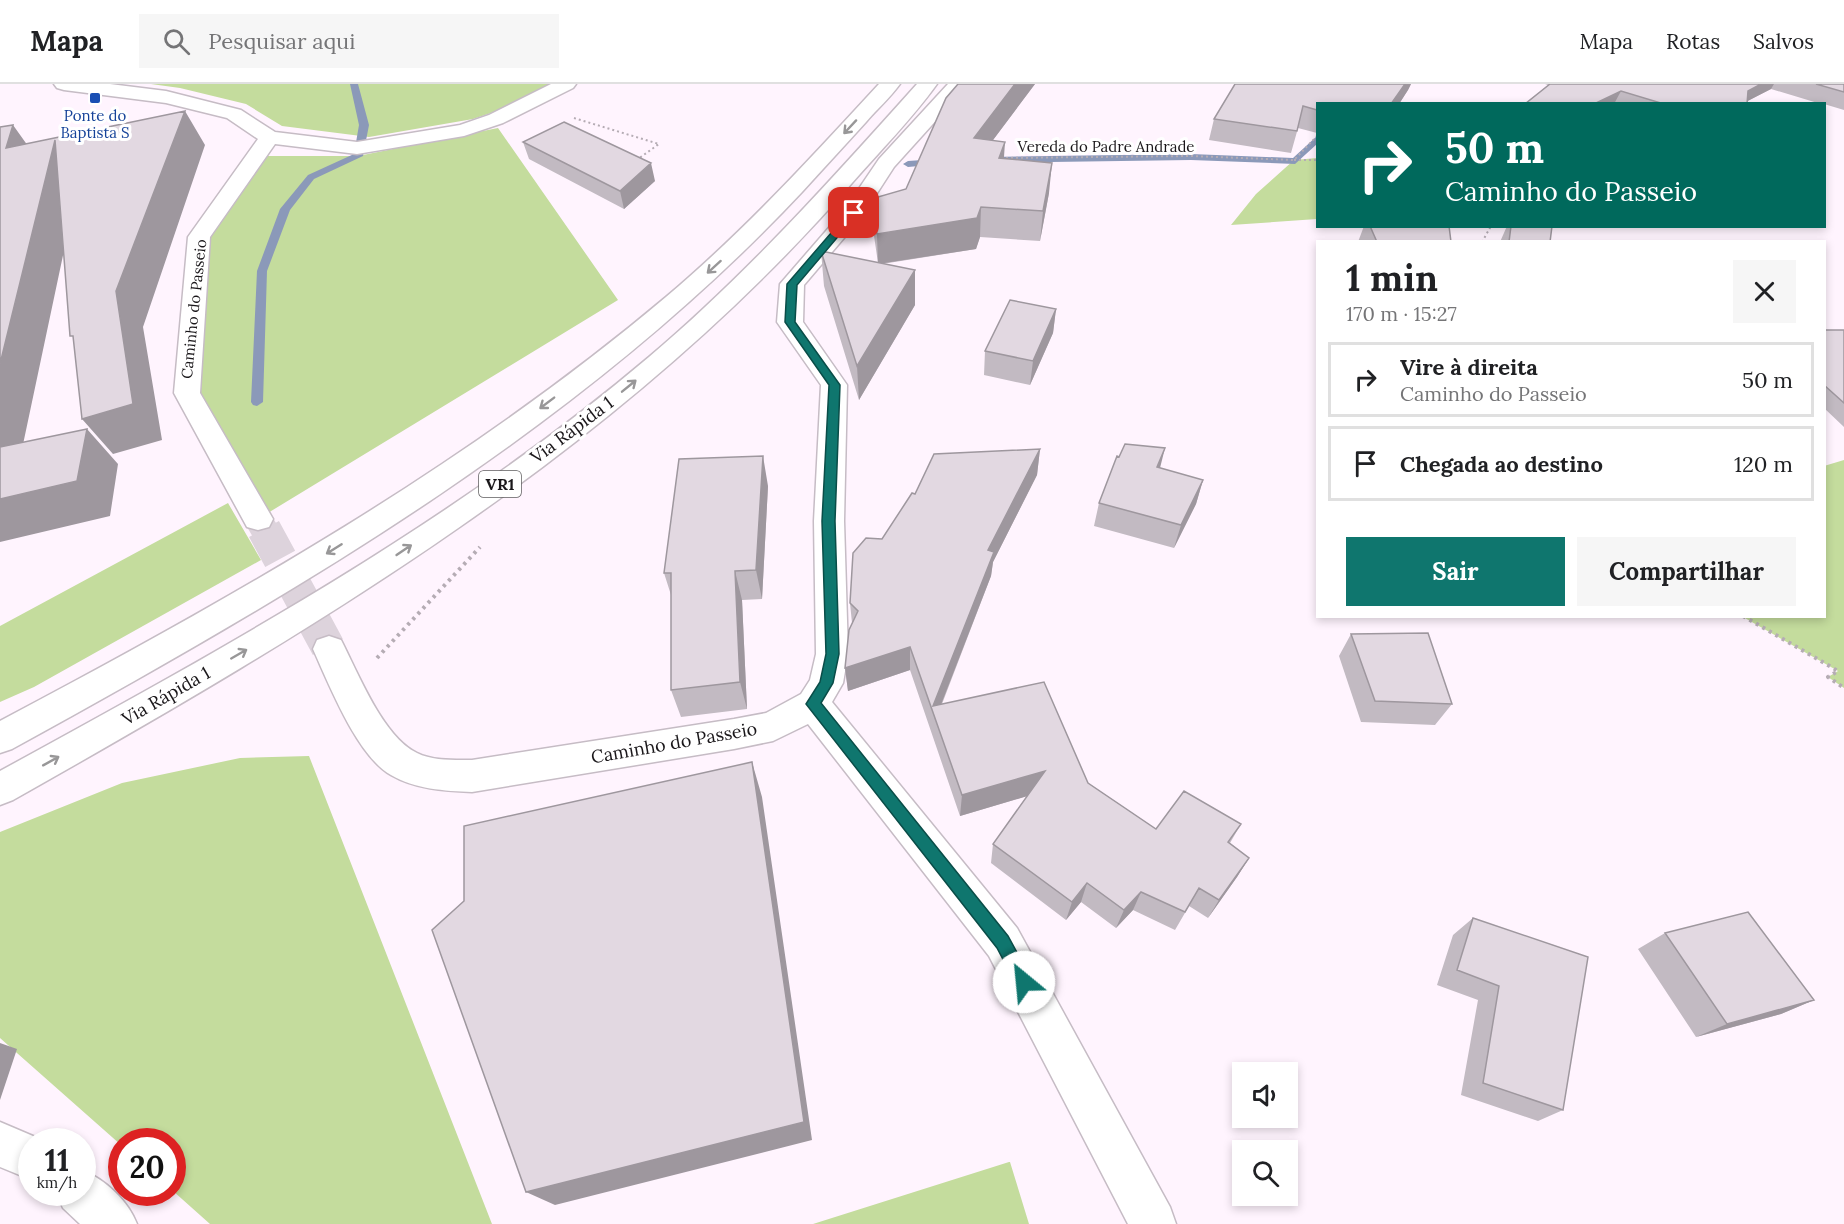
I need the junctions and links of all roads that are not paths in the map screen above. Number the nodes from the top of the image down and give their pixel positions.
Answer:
1 (64, 84) edge
2 (566, 84) edge
3 (890, 84) edge
4 (927, 84) edge
5 (959, 84) edge
6 (269, 137) junction
7 (258, 519) tunnel mouth
8 (329, 649) tunnel mouth
9 (813, 704) junction
10 (0, 738) edge
11 (0, 789) edge
12 (0, 1144) edge
13 (18, 1152) edge
14 (94, 1206) edge
15 (114, 1224) edge
16 (1153, 1224) edge

1 - 6 main road
2 - 6 main road
3 -> 10 main road, Via Rápida 1 / VR1
11 -> 4 main road, Via Rápida 1 / VR1
5 - 9 main road
6 - 7 main road, Caminho do Passeio
8 - 9 main road, Caminho do Passeio
9 - 16 main road
12 - 13 main road
14 - 15 main road

